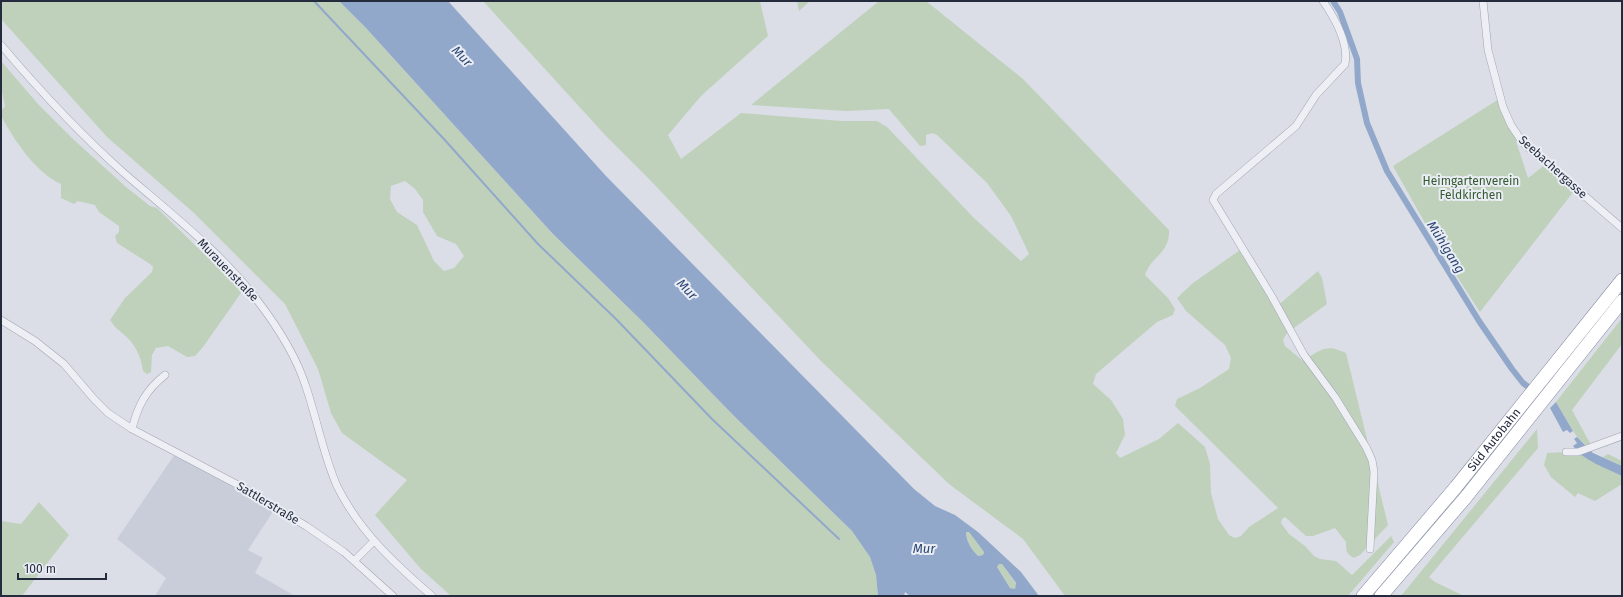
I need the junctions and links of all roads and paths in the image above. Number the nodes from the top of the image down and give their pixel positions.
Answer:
1 (1323, 1) edge
2 (1483, 1) edge
3 (1, 45) edge
4 (1622, 228) edge
5 (1622, 280) edge
6 (1622, 301) edge
7 (1, 320) edge
8 (165, 375) dead end
9 (132, 429) junction
10 (1622, 436) edge
11 (1566, 452) dead end
12 (374, 541) junction
13 (1370, 549) dead end
14 (354, 561) junction
15 (393, 596) edge
16 (432, 596) edge
17 (1363, 596) edge
18 (1380, 596) edge

1 - 13 street
2 - 4 street, Seebachergasse
3 - 12 street, Murauenstraße
5 - 17 highway, Süd Autobahn
6 - 18 highway, Süd Autobahn
7 - 9 street, Sattlerstraße
8 - 9 street
9 - 14 street, Sattlerstraße
10 - 11 street
12 - 14 street
12 - 16 street, Murauenstraße
14 - 15 street, Sattlerstraße

